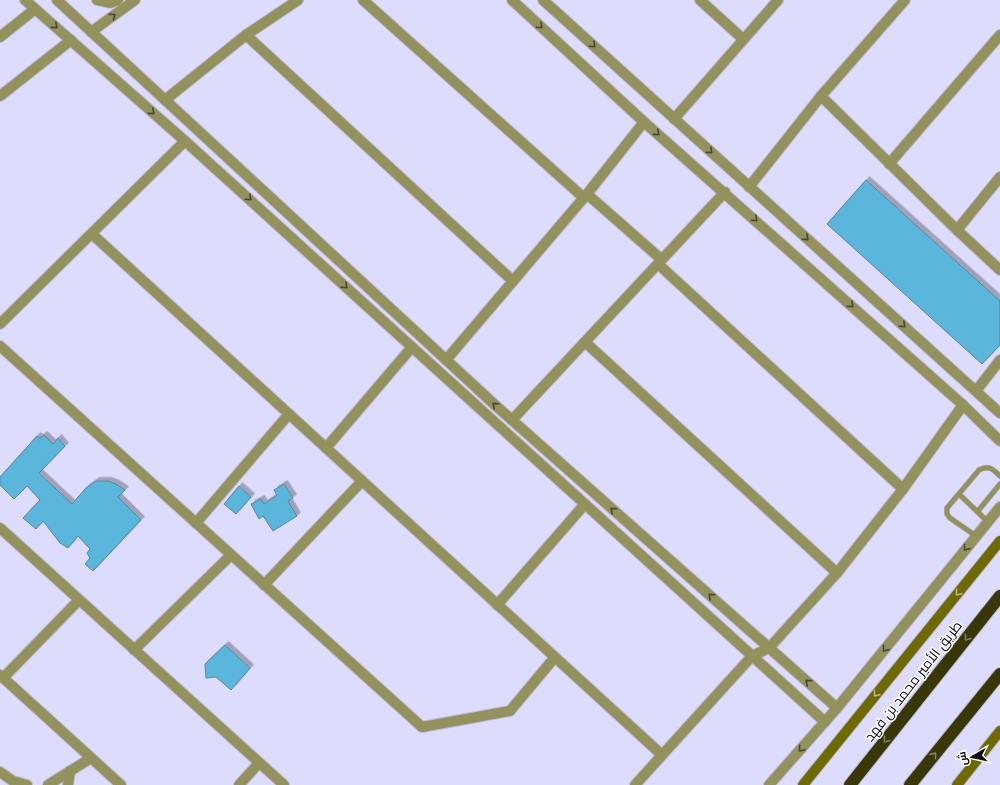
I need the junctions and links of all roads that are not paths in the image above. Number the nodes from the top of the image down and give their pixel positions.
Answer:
1 (25, 0) edge
2 (57, 0) edge
3 (98, 0) edge
4 (118, 0) edge
5 (135, 0) edge
6 (298, 0) edge
7 (363, 0) edge
8 (512, 0) edge
9 (543, 0) edge
10 (700, 0) edge
11 (778, 0) edge
12 (905, 0) edge
13 (35, 9) junction
14 (91, 32) junction
15 (246, 35) junction
16 (1000, 35) edge
17 (0, 37) edge
18 (743, 39) junction
19 (71, 40) junction
20 (0, 96) edge
21 (821, 96) junction
22 (165, 100) junction
23 (674, 119) junction
24 (644, 122) junction
25 (185, 141) junction
26 (890, 164) junction
27 (1000, 177) edge
28 (749, 187) junction
29 (725, 192) junction
30 (586, 196) junction
31 (957, 230) junction
32 (92, 234) junction
33 (660, 262) junction
34 (1000, 270) edge
35 (513, 281) junction
36 (0, 324) edge
37 (585, 342) junction
38 (0, 346) edge
39 (412, 347) junction
40 (446, 360) junction
41 (1000, 360) edge
42 (976, 391) junction
43 (963, 405) junction
44 (1000, 413) edge
45 (289, 414) junction
46 (512, 420) junction
47 (1000, 441) edge
48 (326, 448) junction
49 (1000, 476) edge
50 (362, 481) junction
51 (1000, 484) edge
52 (903, 489) junction
53 (959, 494) junction
54 (585, 504) junction
55 (1000, 507) edge
56 (978, 510) junction
57 (988, 522) junction
58 (196, 523) junction
59 (0, 528) edge
60 (976, 536) junction
61 (1000, 541) edge
62 (1000, 547) edge
63 (990, 553) junction
64 (231, 555) junction
65 (837, 573) junction
66 (264, 585) junction
67 (1000, 596) edge
68 (79, 600) junction
69 (497, 605) junction
70 (769, 648) junction
71 (134, 650) junction
72 (752, 656) junction
73 (555, 657) junction
74 (1000, 674) edge
75 (2, 676) edge
76 (837, 708) junction
77 (825, 722) junction
78 (1000, 731) edge
79 (662, 755) junction
80 (91, 758) junction
81 (260, 763) junction
82 (70, 771) junction
83 (0, 772) edge
84 (27, 785) edge
85 (48, 785) edge
86 (68, 785) edge
87 (121, 785) edge
88 (238, 785) edge
89 (284, 785) edge
90 (635, 785) edge
91 (769, 785) edge
92 (804, 785) edge
93 (850, 785) edge
94 (910, 785) edge
95 (957, 785) edge

1 - 13 street
2 - 14 street
3 - 4 street
14 -> 5 street
6 - 15 street
7 - 30 street
8 -> 24 street
9 -> 23 street
10 - 18 street
11 - 18 street
12 - 21 street
13 - 17 street
13 -> 19 street
14 - 22 street
15 - 22 street
15 - 35 street
16 - 26 street
18 - 23 street
19 - 20 street
19 -> 25 street
21 - 26 street
21 - 28 street
22 - 40 street
23 -> 28 street
24 -> 29 street
24 - 30 street
25 - 32 street
25 -> 39 street
26 - 31 street
27 - 31 street
28 -> 42 street
29 - 33 street
29 -> 43 street
30 - 33 street
30 - 35 street
31 - 34 street
32 - 36 street
32 - 45 street
33 - 37 street
33 - 52 street
35 - 40 street
37 - 46 street
37 - 65 street
38 - 58 street
39 - 48 street
39 - 54 street
46 -> 40 street
41 - 42 street
42 - 44 street
43 - 47 street
43 - 52 street
45 - 48 street
45 - 58 street
70 -> 46 street
48 - 50 street
49 - 53 lane
50 - 66 street
50 - 69 street
51 - 56 lane
52 - 65 street
53 - 56 lane
53 - 60 lane
54 - 69 street
54 - 72 street
55 - 57 street
56 - 57 lane
57 - 60 street
58 - 64 street
59 - 68 street
60 -> 76 street
61 - 63 main road
62 - 63 main road
63 -> 92 main road
64 - 66 street
64 - 71 street
65 - 70 street
66 - 73 street
67 -> 93 highway, طريق الأمير محمد بن فهد
68 - 71 street
68 - 75 street
69 - 73 street
70 - 72 street
76 -> 70 street
71 - 81 street
72 - 77 street
72 - 79 street
73 - 79 street
94 -> 74 highway
75 - 80 street
76 - 77 street
77 -> 91 street
78 - 95 main road
79 - 90 street
80 - 82 street
80 - 87 street
81 - 88 street
81 - 89 street
82 - 85 street
82 - 86 street
83 - 84 street

